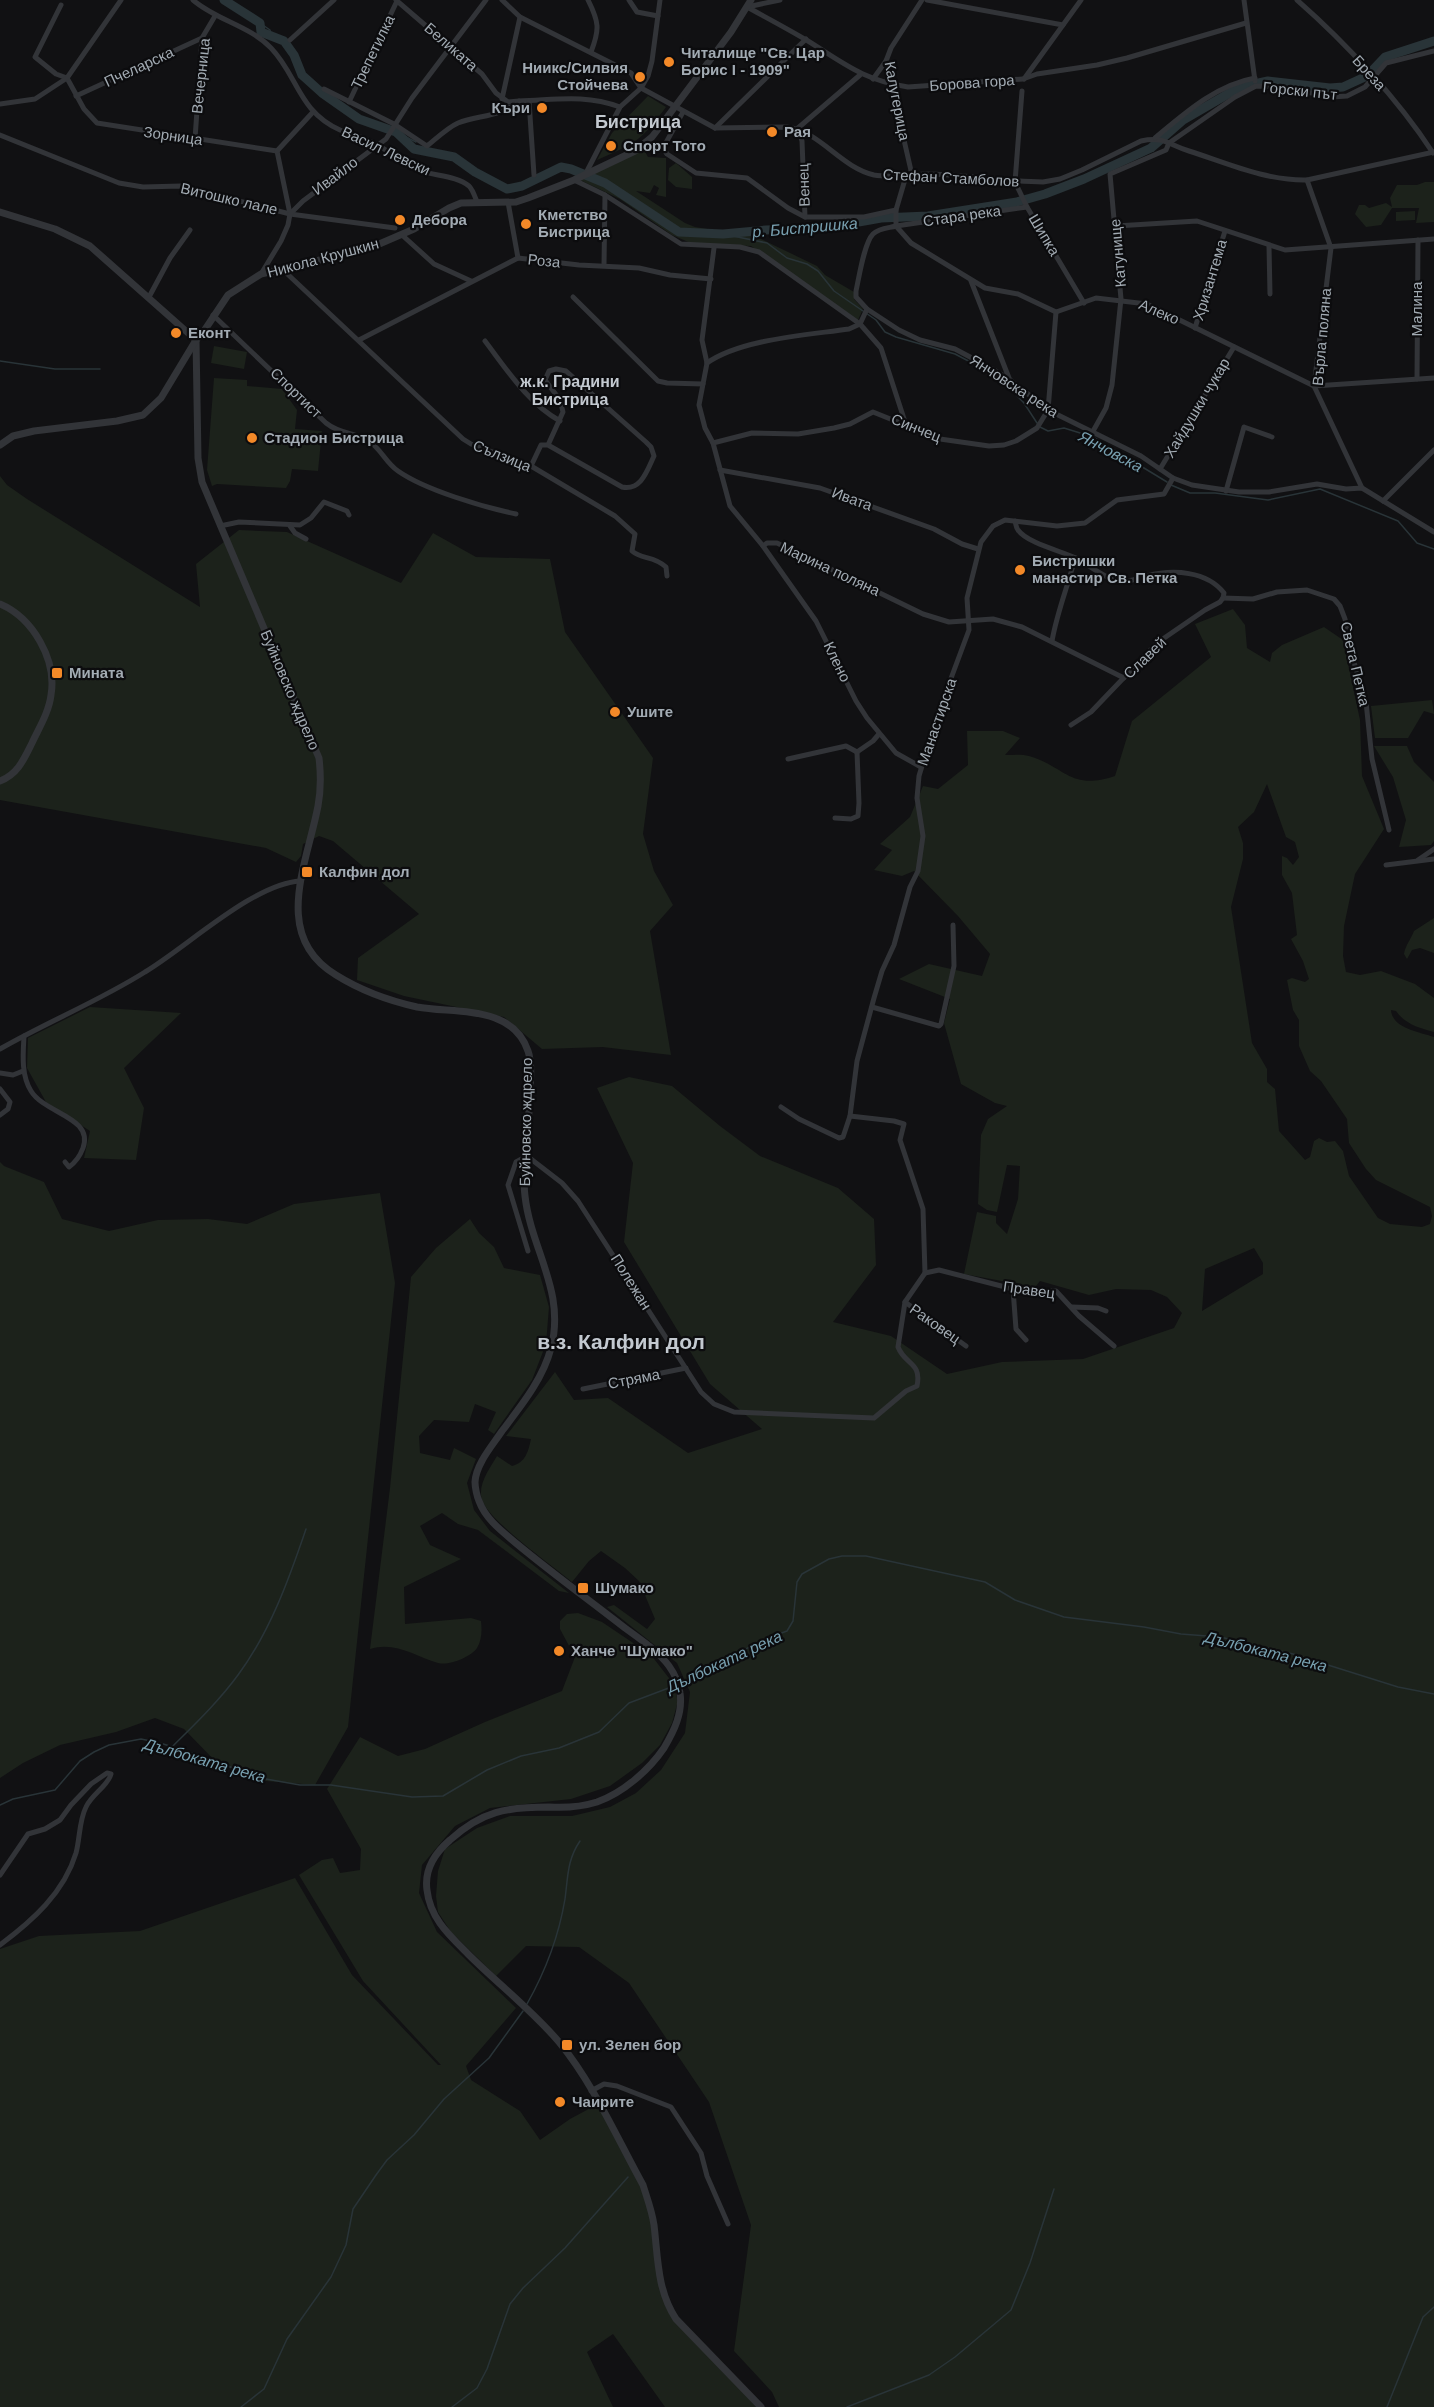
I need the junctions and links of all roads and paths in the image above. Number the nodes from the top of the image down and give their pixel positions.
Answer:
1 (121, 0) edge
2 (193, 0) edge
3 (334, 0) edge
4 (486, 0) edge
5 (502, 0) edge
6 (588, 0) edge
7 (629, 0) edge
8 (660, 0) edge
9 (780, 0) edge
10 (922, 0) edge
11 (927, 0) edge
12 (1081, 0) edge
13 (1244, 0) edge
14 (1297, 0) edge
15 (397, 1) edge
16 (749, 3) edge
17 (61, 6) dead end
18 (215, 16) junction
19 (657, 16) junction
20 (520, 17) junction
21 (1246, 23) junction
22 (1063, 24) junction
23 (202, 38) junction
24 (806, 39) junction
25 (290, 40) dead end
26 (450, 45) junction
27 (1434, 51) edge
28 (591, 52) junction
29 (886, 61) junction
30 (860, 75) junction
31 (1371, 75) junction
32 (67, 78) junction
33 (873, 79) junction
34 (1023, 79) junction
35 (1255, 82) junction
36 (891, 85) junction
37 (641, 88) junction
38 (324, 89) dead end
39 (1022, 91) dead end
40 (76, 96) junction
41 (502, 99) junction
42 (519, 101) junction
43 (530, 101) junction
44 (349, 102) junction
45 (0, 104) edge
46 (620, 107) junction
47 (675, 107) junction
48 (313, 112) junction
49 (684, 112) junction
50 (394, 124) junction
51 (716, 128) junction
52 (798, 128) junction
53 (0, 135) edge
54 (1155, 138) junction
55 (195, 139) junction
56 (1166, 141) junction
57 (377, 145) junction
58 (277, 151) junction
59 (1433, 152) edge
60 (586, 173) junction
61 (534, 175) dead end
62 (909, 176) junction
63 (575, 179) junction
64 (1306, 180) junction
65 (1015, 182) junction
66 (605, 195) junction
67 (477, 202) junction
68 (508, 202) junction
69 (1027, 205) junction
70 (0, 212) edge
71 (895, 213) junction
72 (290, 214) junction
73 (805, 217) junction
74 (1116, 225) junction
75 (896, 226) junction
76 (395, 228) dead end
77 (190, 230) dead end
78 (1225, 231) junction
79 (402, 235) junction
80 (1434, 239) edge
81 (1418, 240) junction
82 (1269, 246) junction
83 (714, 248) junction
84 (1331, 248) junction
85 (518, 258) junction
86 (604, 265) junction
87 (281, 268) junction
88 (261, 274) junction
89 (711, 279) junction
90 (970, 279) junction
91 (471, 281) junction
92 (1270, 294) dead end
93 (149, 297) junction
94 (573, 297) dead end
95 (1121, 299) junction
96 (1084, 303) junction
97 (867, 310) junction
98 (1056, 312) junction
99 (213, 315) junction
100 (861, 322) junction
101 (1195, 328) junction
102 (196, 340) junction
103 (359, 340) junction
104 (485, 341) dead end
105 (1234, 347) junction
106 (707, 363) junction
107 (1434, 378) edge
108 (1417, 379) junction
109 (1009, 380) junction
110 (703, 384) junction
111 (1314, 387) junction
112 (1048, 410) junction
113 (560, 421) junction
114 (906, 425) junction
115 (1092, 433) junction
116 (1272, 437) dead end
117 (712, 443) junction
118 (0, 445) edge
119 (548, 445) junction
120 (1434, 450) edge
121 (531, 466) junction
122 (1160, 469) junction
123 (720, 471) junction
124 (1173, 478) junction
125 (1362, 488) junction
126 (1226, 490) junction
127 (1383, 501) junction
128 (516, 514) dead end
129 (349, 515) dead end
130 (1015, 521) junction
131 (220, 526) junction
132 (290, 526) junction
133 (1434, 532) edge
134 (306, 540) dead end
135 (763, 546) junction
136 (978, 549) junction
137 (1075, 558) junction
138 (667, 576) dead end
139 (1223, 598) junction
140 (0, 604) edge
141 (969, 620) junction
142 (1052, 641) junction
143 (1124, 678) junction
144 (1071, 725) dead end
145 (879, 734) junction
146 (857, 752) junction
147 (788, 759) dead end
148 (921, 767) junction
149 (0, 781) edge
150 (835, 818) dead end
151 (1389, 830) dead end
152 (1434, 849) edge
153 (1434, 859) edge
154 (1418, 861) junction
155 (1386, 865) dead end
156 (300, 881) junction
157 (952, 925) dead end
158 (872, 1006) junction
159 (24, 1036) junction
160 (0, 1049) edge
161 (23, 1071) junction
162 (0, 1073) edge
163 (0, 1089) edge
164 (781, 1107) dead end
165 (0, 1115) edge
166 (850, 1116) junction
167 (527, 1156) junction
168 (65, 1162) dead end
169 (528, 1251) dead end
170 (925, 1273) junction
171 (1013, 1289) junction
172 (905, 1302) junction
173 (1072, 1307) junction
174 (1106, 1311) dead end
175 (1026, 1340) dead end
176 (966, 1346) dead end
177 (1114, 1346) dead end
178 (686, 1368) junction
179 (583, 1389) dead end
180 (0, 1875) edge
181 (0, 1945) edge
182 (591, 2091) junction
183 (728, 2224) dead end
184 (761, 2407) edge

1 - 32 street
2 - 18 street, Васил Левски
3 - 25 street
4 - 26 street, Ивайло
5 - 20 street
6 - 28 street
7 - 19 street
8 - 19 street
9 - 16 street
10 - 29 street, Калугерица
11 - 22 street
12 - 22 street
13 - 21 street
14 - 31 street, Бреза
15 - 26 street, Беликата
15 - 44 street, Трепетилка
16 - 24 street, Борова гора
16 - 47 street
17 - 32 street
18 - 23 street, Вечерница
18 - 48 street, Васил Левски
19 - 37 street
20 - 28 street
20 - 41 street
21 - 34 street, Борова гора
21 - 35 street
22 - 34 street
23 - 40 street, Пчеларска
23 - 55 street, Вечерница
24 - 30 street, Борова гора
24 - 51 street
26 - 41 street, Беликата
26 - 50 street, Ивайло
27 - 31 street, Горски път
28 - 37 street
29 - 33 street
29 - 36 street, Калугерица
30 - 33 street, Борова гора
30 - 52 street
31 - 35 street, Горски път
31 - 59 street, Бреза
32 - 40 street, Зорница
32 - 45 street
33 - 36 street, Борова гора
34 - 36 street, Борова гора
35 - 54 street, Стефан Стамболов
35 - 56 street, Горски път
36 - 62 street, Калугерица
37 - 46 street
37 - 47 street
38 - 44 street, Васил Левски
39 - 65 street
40 - 55 street, Зорница
41 - 42 street
42 - 43 street
42 - 50 street, Васил Левски
43 - 46 street
43 - 61 street
44 - 50 street, Васил Левски
46 - 60 street
47 - 49 street
47 - 60 street, Никола Крушкин
48 - 57 street, Васил Левски
48 - 58 street
49 - 51 street
49 - 73 street
50 - 57 street, Ивайло
51 - 52 street
52 - 62 street, Стефан Стамболов
52 - 73 street, Венец
53 - 72 street, Витошко лале
54 - 56 street
54 - 65 street, Стефан Стамболов
55 - 58 street, Зорница
56 - 64 street
56 - 74 street, Катунище
57 - 67 street, Васил Левски
57 - 72 street, Ивайло
58 - 72 street
59 - 64 street
60 - 63 street, Никола Крушкин
62 - 65 street, Стефан Стамболов
62 - 71 street, Калугерица
63 - 66 street
63 - 68 street, Никола Крушкин
64 - 84 street, Върла поляна
65 - 69 street, Шипка
66 - 83 street
66 - 86 street
67 - 68 street, Никола Крушкин
67 - 79 street, Никола Крушкин
68 - 85 street
69 - 75 street, Стара река
69 - 96 street, Шипка
70 - 93 street
71 - 73 street
71 - 75 street, Калугерица
72 - 76 street, Витошко лале
72 - 88 street, Ивайло
74 - 78 street
74 - 95 street, Катунище
75 - 90 street
75 - 97 street
77 - 93 street
78 - 82 street
78 - 101 street, Хризантема
79 - 87 street, Никола Крушкин
79 - 91 street
80 - 81 street
81 - 84 street
81 - 108 street, Малина
82 - 84 street
82 - 92 street
83 - 89 street, Марина поляна
83 - 100 street
84 - 111 street, Върла поляна
85 - 86 street, Роза
85 - 91 street, Роза
86 - 89 street, Роза
87 - 88 street, Никола Крушкин
87 - 103 street, Сълзица
88 - 99 street, Никола Крушкин
89 - 106 street, Марина поляна
90 - 98 street
90 - 109 street
91 - 103 street, Роза
93 - 102 street
94 - 110 street
95 - 96 street, Алеко
95 - 101 street, Алеко
95 - 115 street, Катунище
96 - 98 street, Алеко
97 - 100 street
97 - 109 street, Янчовска река
98 - 112 street, Синчец
99 - 102 street, Никола Крушкин
99 - 128 street, Спортист
100 - 106 street
100 - 114 street
101 - 105 street, Алеко
102 - 118 street, Никола Крушкин
102 - 131 street, Буйновско ждрело
103 - 121 street, Сълзица
104 - 113 street
105 - 111 street, Алеко
105 - 122 street, Хайдушки чукар
106 - 110 street, Марина поляна
107 - 108 street
108 - 111 street
109 - 112 street, Янчовска река
110 - 117 street, Марина поляна
111 - 125 street, Върла поляна
112 - 114 street, Синчец
112 - 115 street, Янчовска река
113 - 119 street
113 - 119 street
114 - 117 street, Синчец
115 - 122 street, Янчовска река
116 - 126 street
117 - 123 street, Марина поляна
119 - 121 street
120 - 127 street
121 - 138 street, Сълзица
122 - 124 street, Янчовска река
123 - 135 street, Марина поляна
123 - 136 street, Ивата
124 - 126 street, Янчовска река
124 - 130 street, Манастирска
125 - 126 street, Янчовска река
125 - 127 street, Янчовска река
127 - 133 street, Янчовска река
129 - 132 street
130 - 136 street, Манастирска
130 - 137 street
131 - 132 street
131 - 156 street, Буйновско ждрело
132 - 134 street
135 - 141 street, Марина поляна
135 - 145 street, Клено
136 - 141 street, Манастирска
137 - 139 street
137 - 142 street
139 - 143 street, Славей
139 - 151 street, Света Петка
140 - 149 street
141 - 142 street, Марина поляна
141 - 148 street, Манастирска
142 - 143 street, Марина поляна
143 - 144 street, Славей
145 - 146 street
145 - 148 street, Клено
146 - 147 street
146 - 150 street
148 - 158 street, Манастирска
152 - 154 street
153 - 154 street
154 - 155 street
156 - 159 street
156 - 167 street, Буйновско ждрело
157 - 158 street
158 - 166 street, Манастирска
159 - 160 street
159 - 161 street
161 - 162 street
161 - 168 street
163 - 165 street
164 - 166 street
166 - 170 street
167 - 169 street
167 - 178 street, Полежан
167 - 182 street, Буйновско ждрело
170 - 171 street, Правец
170 - 172 street
171 - 173 street, Правец
171 - 175 street
172 - 176 street, Раковец
172 - 178 street, Полежан
173 - 174 street
173 - 177 street, Правец
178 - 179 street, Стряма
180 - 181 street
182 - 183 street
182 - 184 street

